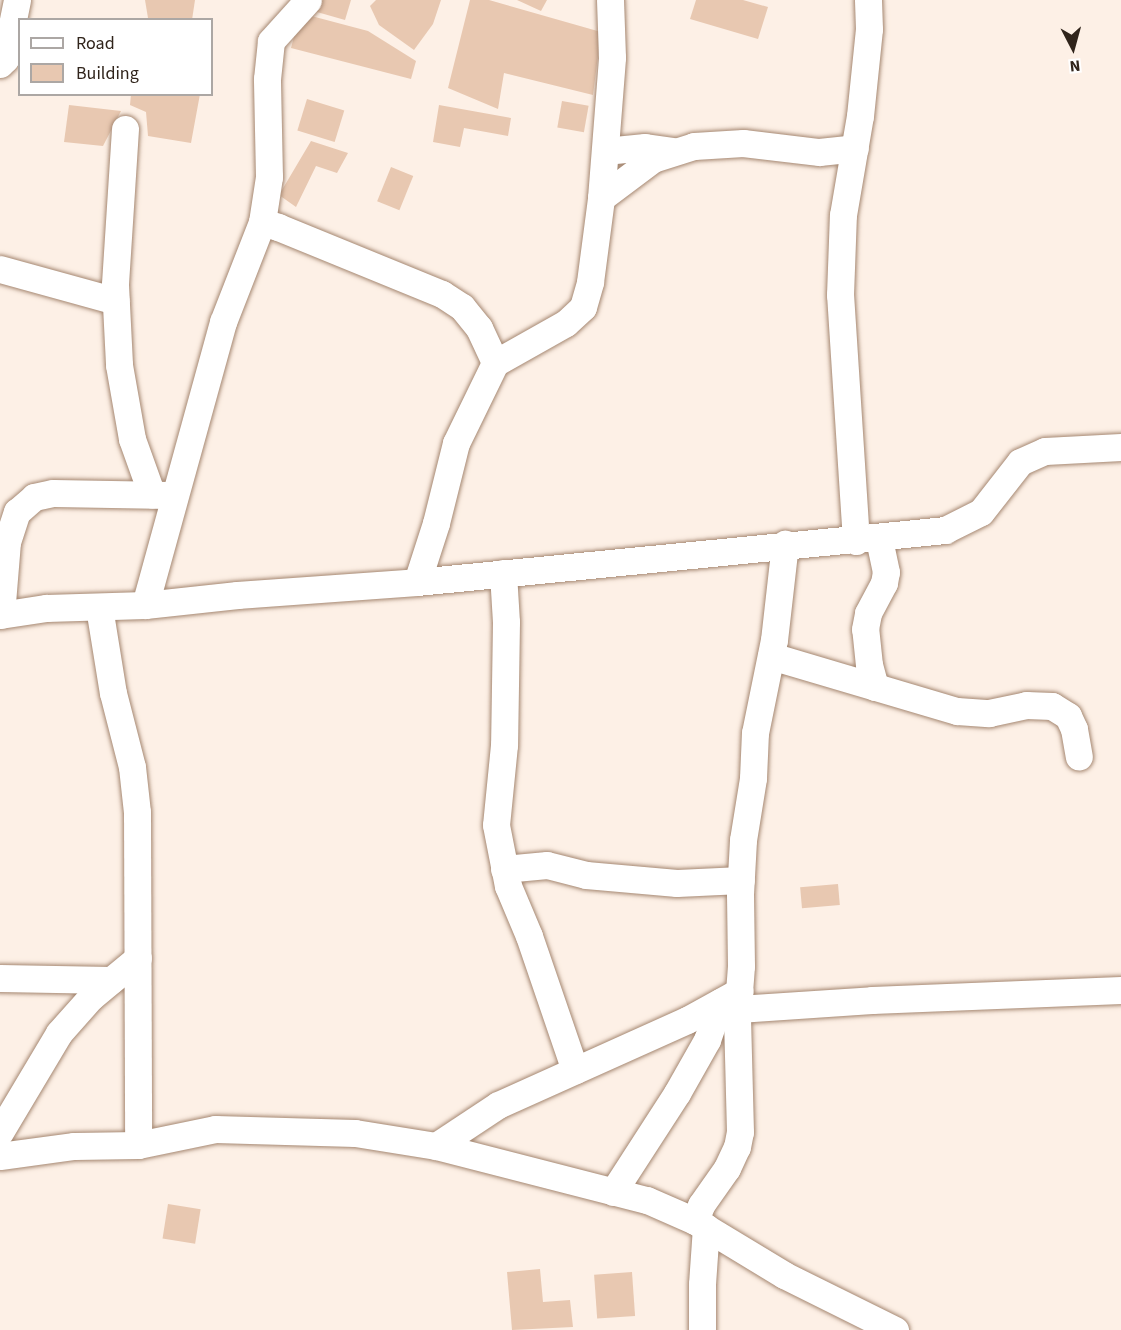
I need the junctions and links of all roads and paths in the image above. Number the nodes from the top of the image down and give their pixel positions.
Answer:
1 (17, 0) edge
2 (308, 0) edge
3 (610, 0) edge
4 (868, 0) edge
5 (0, 64) edge
6 (125, 129) dead end
7 (855, 148) junction
8 (605, 150) junction
9 (676, 152) junction
10 (602, 198) junction
11 (262, 222) junction
12 (0, 269) edge
13 (116, 301) junction
14 (495, 363) junction
15 (1121, 447) edge
16 (163, 495) junction
17 (867, 539) junction
18 (785, 544) junction
19 (503, 573) junction
20 (417, 582) junction
21 (145, 605) junction
22 (99, 607) junction
23 (1, 615) edge
24 (771, 656) junction
25 (875, 687) junction
26 (1079, 758) dead end
27 (504, 869) junction
28 (741, 880) junction
29 (138, 958) junction
30 (0, 978) edge
31 (111, 980) junction
32 (1121, 990) edge
33 (732, 1001) junction
34 (575, 1070) junction
35 (0, 1132) edge
36 (138, 1145) junction
37 (436, 1146) junction
38 (0, 1156) edge
39 (613, 1192) junction
40 (700, 1224) junction
41 (702, 1330) edge
42 (895, 1330) edge

1 - 5 street
2 - 11 street
3 - 8 street
4 - 7 street
6 - 13 street
7 - 9 street
7 - 17 street
8 - 9 street
8 - 10 street
9 - 10 street
10 - 14 street
11 - 14 street
11 - 16 street
12 - 13 street
13 - 16 street
14 - 20 street
15 - 17 street
16 - 21 street
16 - 23 street
17 - 18 street
17 - 25 street
18 - 19 street
18 - 24 street
19 - 20 street
19 - 27 street
20 - 21 street
21 - 22 street
22 - 23 street
22 - 29 street
24 - 25 street
24 - 28 street
25 - 26 street
27 - 28 street
27 - 34 street
28 - 33 street
29 - 31 street
29 - 36 street
30 - 31 street
31 - 35 street
32 - 33 street
33 - 34 street
33 - 39 street
33 - 40 street
34 - 37 street
36 - 37 street
36 - 38 street
37 - 39 street
39 - 40 street
40 - 41 street
40 - 42 street

